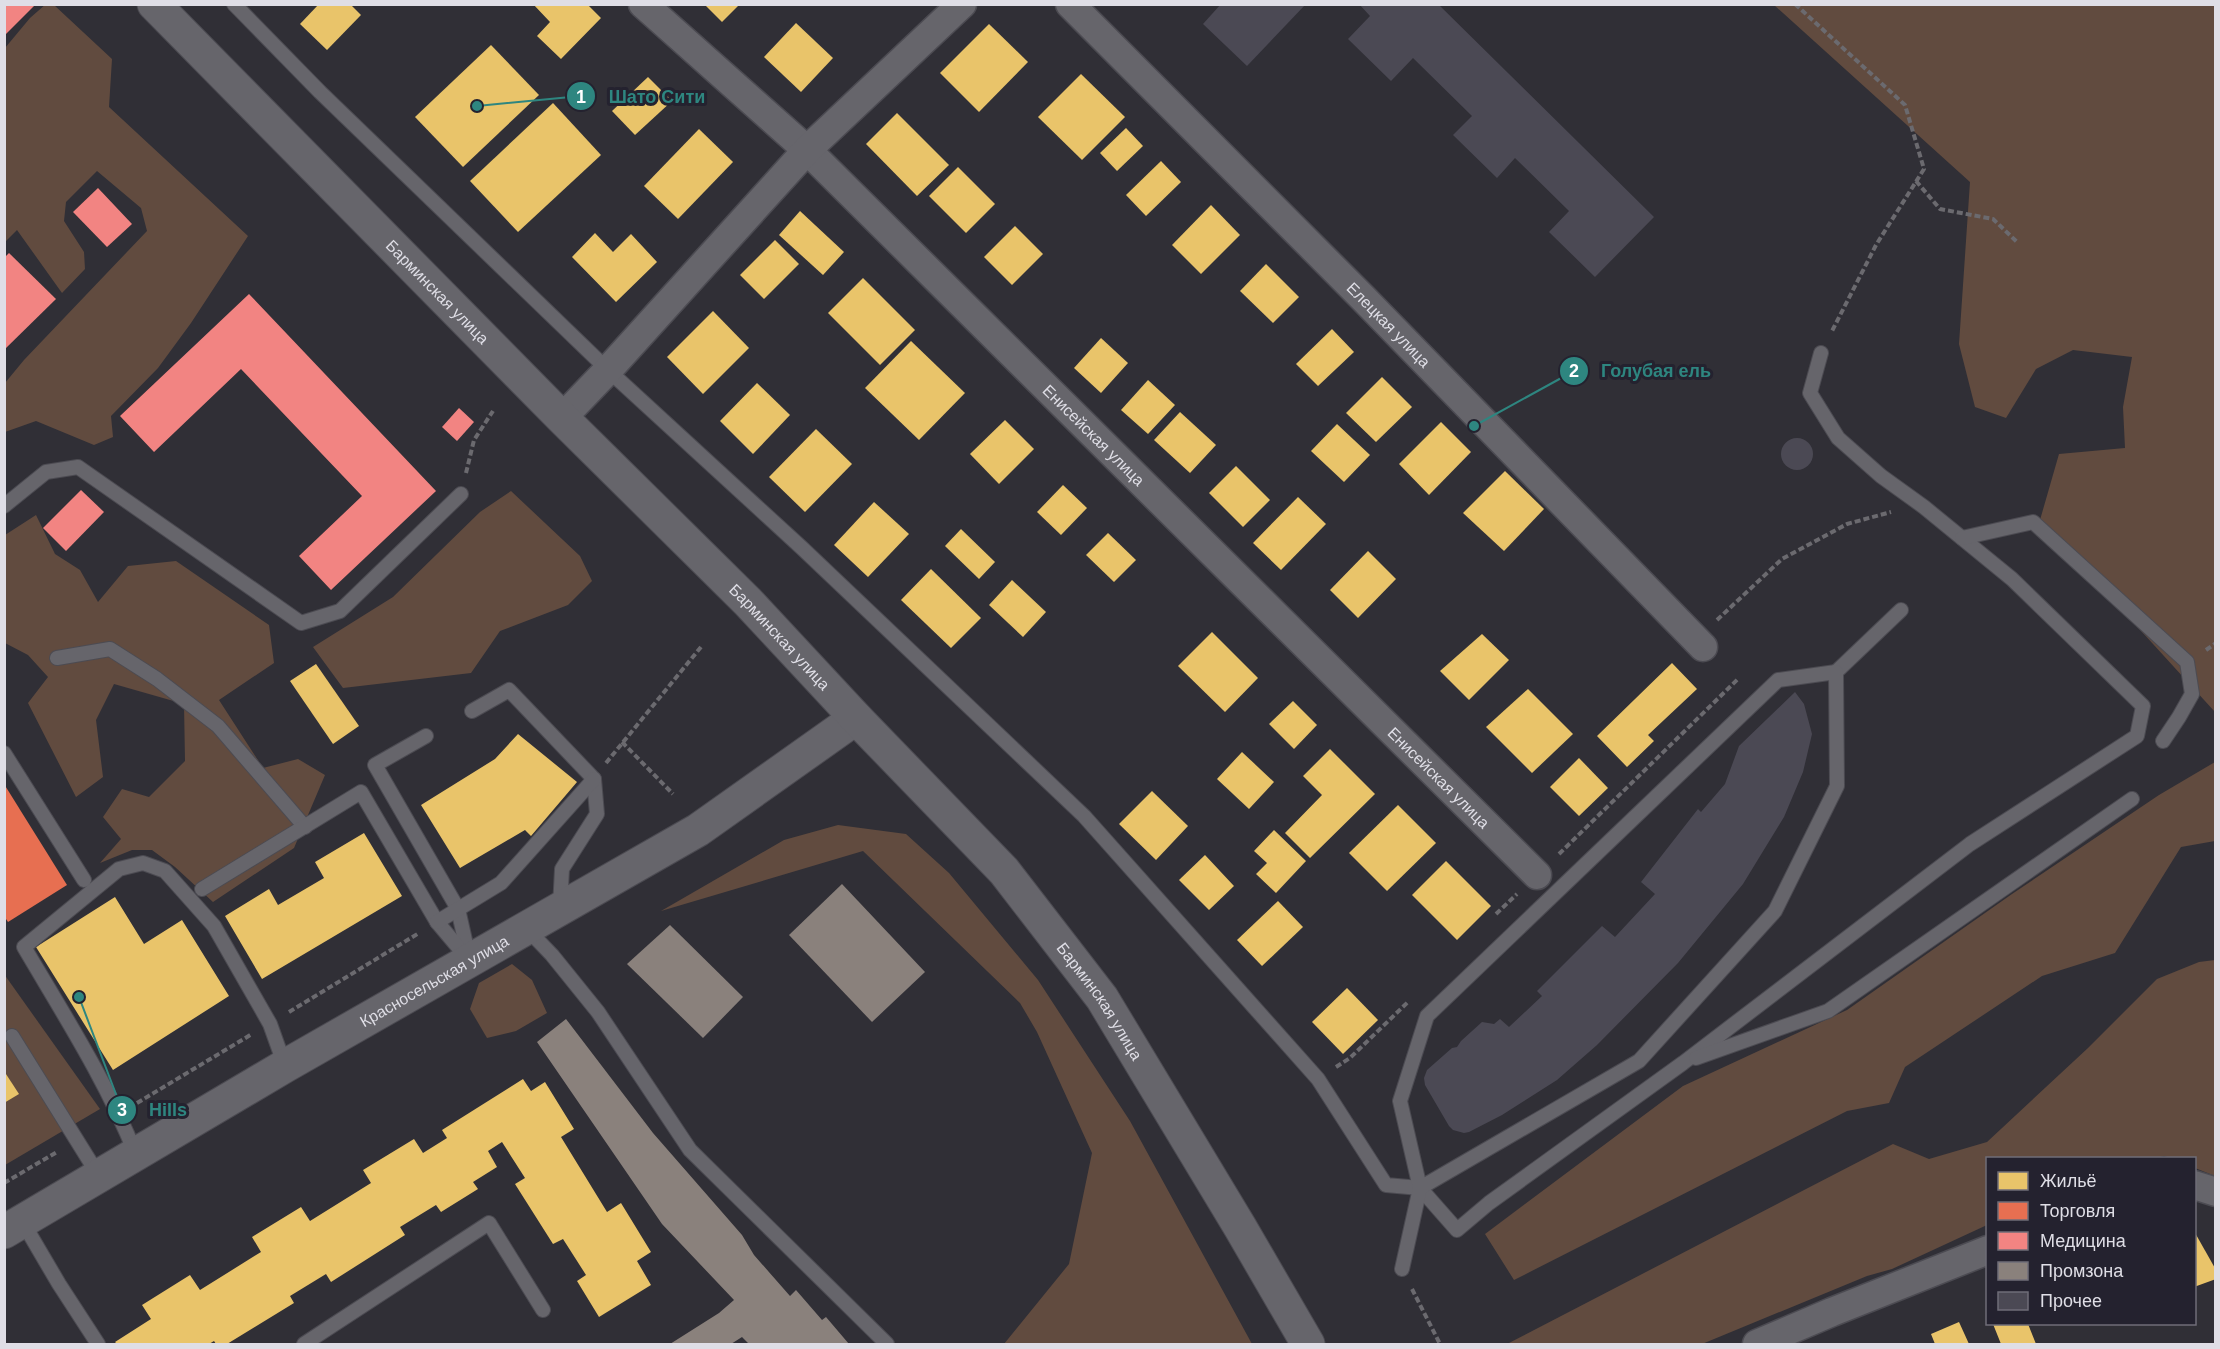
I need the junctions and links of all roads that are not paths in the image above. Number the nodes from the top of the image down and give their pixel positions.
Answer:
1 (154, 4) edge
2 (234, 4) edge
3 (644, 4) edge
4 (962, 4) edge
5 (1070, 4) edge
6 (807, 150) junction
7 (1821, 353) road end
8 (608, 370) junction
9 (562, 418) junction
10 (461, 494) road end
11 (4, 506) edge
12 (1962, 538) junction
13 (1901, 610) dead end
14 (1700, 643) road end
15 (57, 658) dead end
16 (1836, 672) junction
17 (472, 711) dead end
18 (856, 718) junction
19 (426, 736) dead end
20 (2163, 741) dead end
21 (4, 753) edge
22 (594, 779) junction
23 (2132, 799) dead end
24 (305, 827) junction
25 (1537, 875) dead end
26 (84, 880) dead end
27 (202, 889) dead end
28 (458, 909) junction
29 (560, 909) junction
30 (437, 921) junction
31 (526, 928) junction
32 (469, 960) junction
33 (12, 1036) dead end
34 (1683, 1063) junction
35 (285, 1066) junction
36 (136, 1155) junction
37 (99, 1176) junction
38 (2196, 1186) edge
39 (1420, 1188) junction
40 (2216, 1192) edge
41 (14, 1226) edge
42 (1986, 1251) edge
43 (1402, 1269) road end
44 (543, 1310) dead end
45 (98, 1344) edge
46 (304, 1344) edge
47 (887, 1344) edge
48 (1308, 1344) edge
49 (1757, 1344) edge

1 - 9 main road, Барминская улица
2 - 8 lane
3 - 6 street, Енисейская улица
4 - 6 street
5 - 14 street, Елецкая улица
6 - 8 street
6 - 25 street, Енисейская улица
7 - 12 lane
8 - 9 street
8 - 39 lane
9 - 18 main road, Барминская улица
10 - 11 lane
12 - 20 lane
12 - 34 lane
13 - 16 lane
15 - 24 lane
16 - 39 lane
16 - 39 lane
17 - 22 lane
18 - 29 main road, Красносельская улица
18 - 48 main road, Барминская улица
19 - 28 lane
21 - 26 lane
22 - 28 lane
22 - 29 lane
23 - 34 lane
24 - 27 lane
24 - 30 lane
28 - 30 lane
28 - 32 lane
29 - 31 main road, Красносельская улица
30 - 32 lane
31 - 32 main road, Красносельская улица
31 - 47 lane
32 - 35 main road, Красносельская улица
33 - 37 lane
34 - 39 lane
35 - 36 main road, Красносельская улица
35 - 36 lane
36 - 37 main road, Красносельская улица
37 - 41 main road, Красносельская улица
38 - 40 street
39 - 43 lane
41 - 45 lane
42 - 49 street
44 - 46 lane

